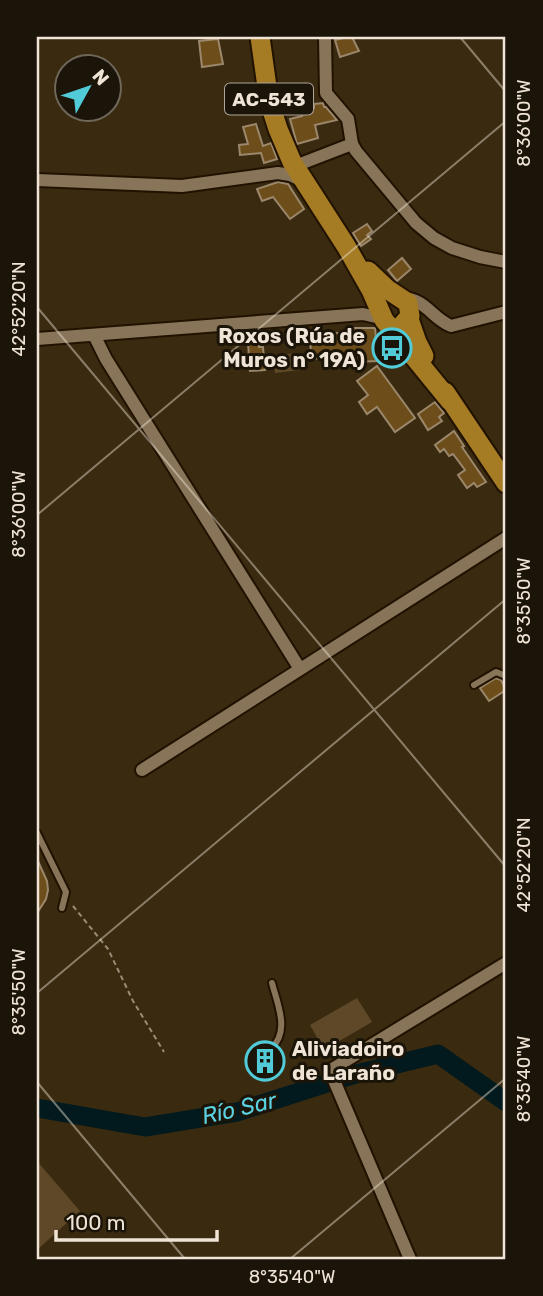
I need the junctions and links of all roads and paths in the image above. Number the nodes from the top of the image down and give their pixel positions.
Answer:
1 (260, 37) edge
2 (325, 37) edge
3 (352, 144) junction
4 (291, 169) junction
5 (37, 180) edge
6 (506, 262) edge
7 (385, 310) junction
8 (506, 313) edge
9 (410, 318) junction
10 (439, 320) junction
11 (93, 335) junction
12 (37, 339) edge
13 (450, 401) junction
14 (506, 482) edge
15 (506, 538) edge
16 (300, 669) junction
17 (506, 676) edge
18 (474, 685) dead end
19 (142, 770) dead end
20 (37, 833) edge
21 (64, 898) junction
22 (62, 908) dead end
23 (506, 963) edge
24 (272, 983) dead end
25 (271, 1049) dead end
26 (164, 1052) dead end
27 (410, 1259) edge

1 - 4 main road, AC-543
2 - 3 street
3 - 4 street
3 - 6 street
4 - 5 street
4 - 7 main road, AC-543
7 - 9 main road
7 - 10 street
7 - 11 street
7 - 13 main road, AC-543
8 - 10 street
9 - 10 street
9 - 13 main road, AC-543
11 - 12 street
11 - 16 street
13 - 14 main road, AC-543
15 - 16 street
16 - 19 street
17 - 18 lane
20 - 21 lane
21 - 22 lane
21 - 26 path
23 - 27 street
24 - 25 lane

